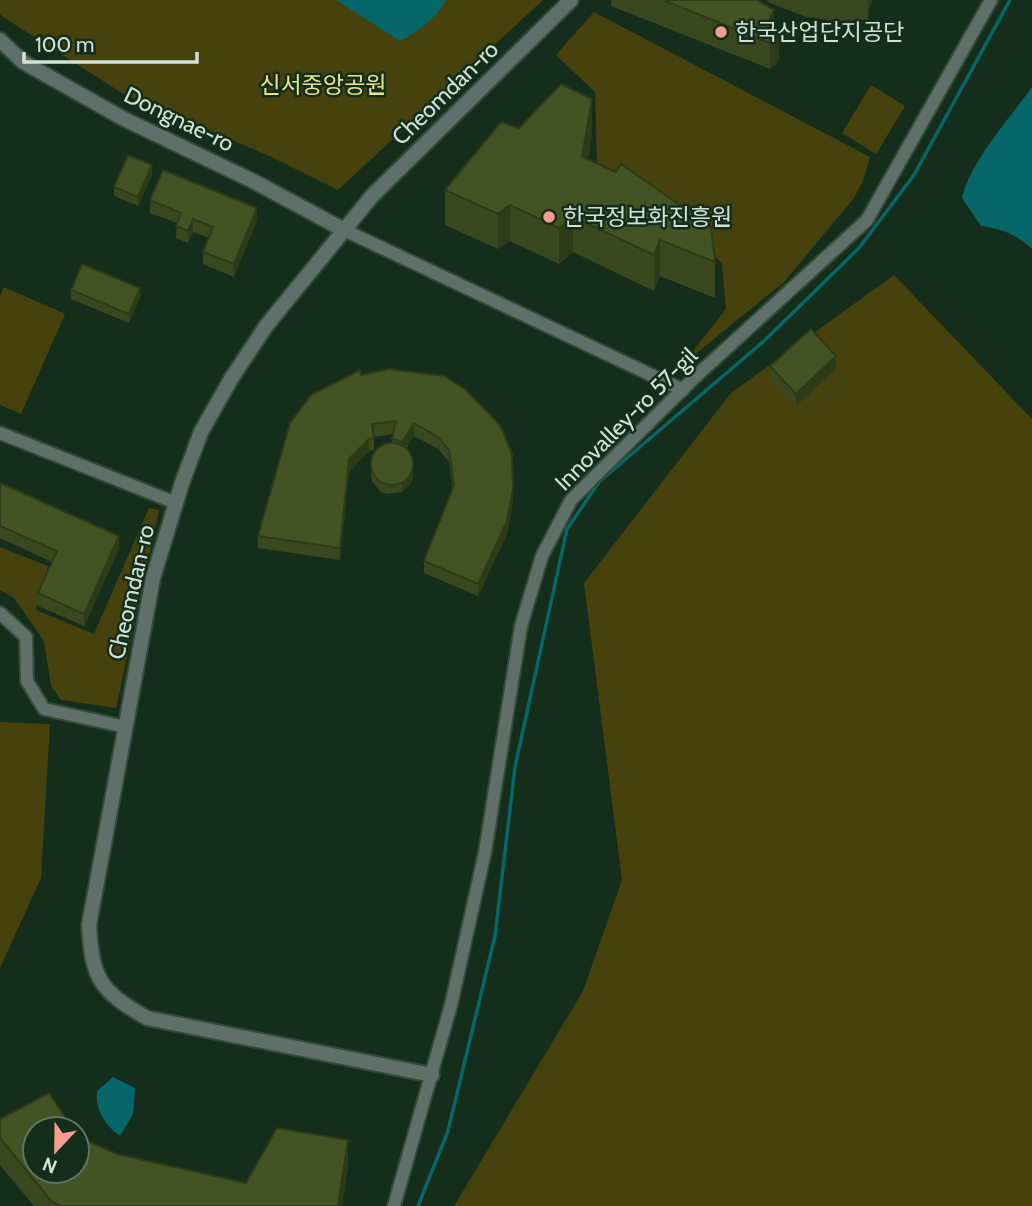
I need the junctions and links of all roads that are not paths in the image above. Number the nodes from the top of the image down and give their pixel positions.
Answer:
1 (571, 0) edge
2 (991, 0) edge
3 (0, 40) edge
4 (344, 230) junction
5 (683, 390) junction
6 (0, 433) edge
7 (176, 503) junction
8 (0, 613) edge
9 (126, 727) junction
10 (432, 1075) junction
11 (394, 1206) edge

1 - 4 street, Cheomdan-ro
2 - 5 street, Innovalley-ro 57-gil
3 - 4 street, Dongnae-ro
4 - 5 street
4 - 7 street, Cheomdan-ro
5 - 10 street, Innovalley-ro 57-gil
6 - 7 street
7 - 9 street, Cheomdan-ro
8 - 9 street
9 - 10 street, Cheomdan-ro
10 - 11 street, Innovalley-ro 57-gil

